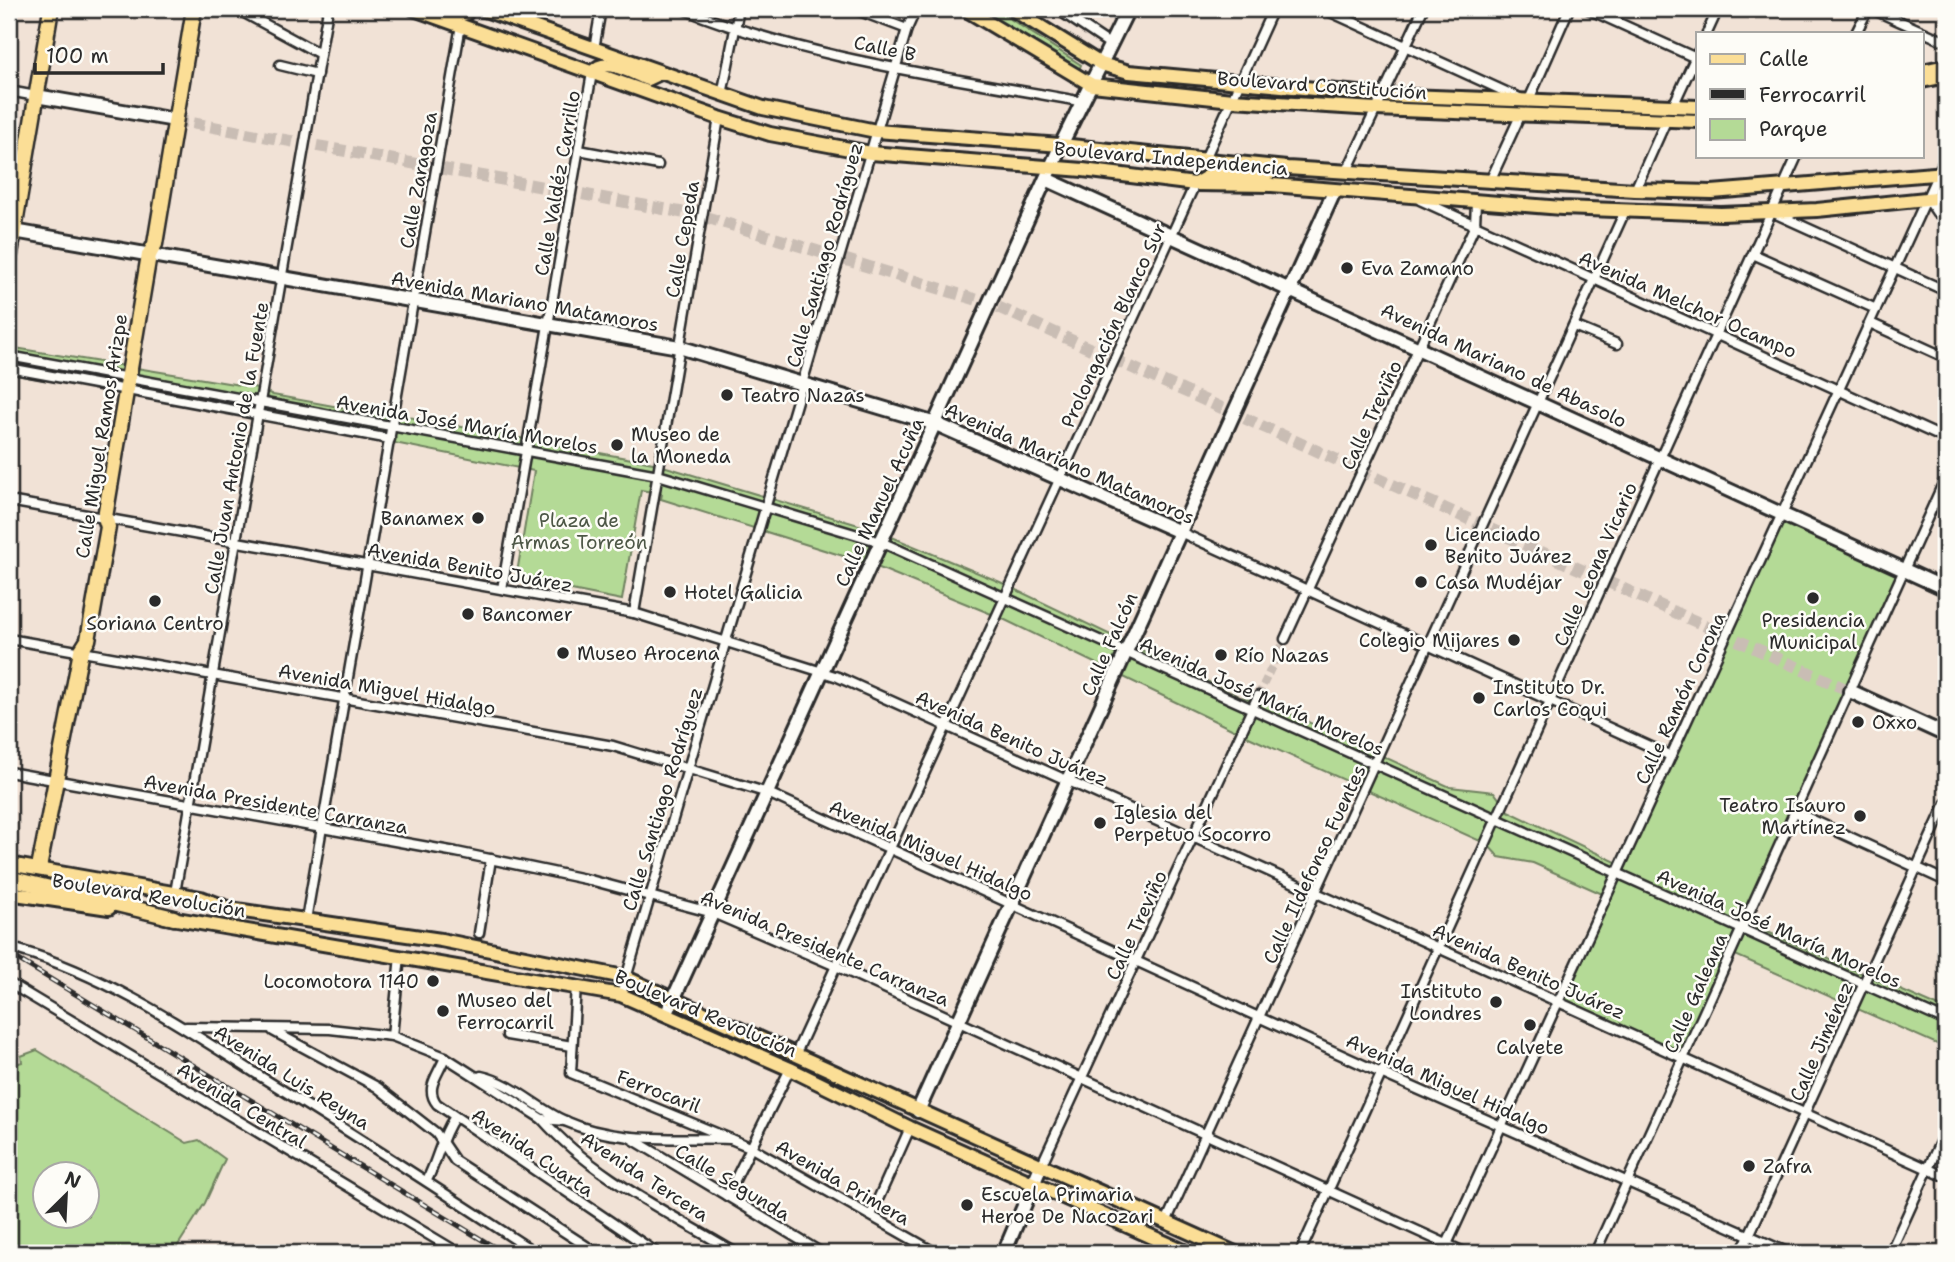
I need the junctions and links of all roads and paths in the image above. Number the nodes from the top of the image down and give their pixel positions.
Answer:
1 (51, 9) edge
2 (194, 9) edge
3 (237, 9) edge
4 (328, 9) edge
5 (414, 9) edge
6 (435, 9) edge
7 (467, 9) edge
8 (482, 9) edge
9 (601, 9) edge
10 (683, 9) edge
11 (739, 9) edge
12 (854, 9) edge
13 (916, 9) edge
14 (965, 9) edge
15 (1012, 9) edge
16 (1057, 9) edge
17 (1128, 9) edge
18 (1273, 9) edge
19 (1324, 9) edge
20 (1423, 9) edge
21 (1569, 9) edge
22 (1588, 9) edge
23 (1718, 9) edge
24 (1870, 9) edge
25 (461, 25) junction
26 (907, 29) junction
27 (735, 30) junction
28 (1707, 32) edge
29 (1857, 32) edge
30 (1923, 32) edge
31 (1924, 32) edge
32 (1946, 42) edge
33 (1111, 45) junction
34 (1406, 45) junction
35 (594, 49) junction
36 (320, 54) junction
37 (1696, 56) edge
38 (1696, 58) edge
39 (1101, 64) junction
40 (280, 65) dead end
41 (1946, 66) edge
42 (895, 68) junction
43 (1924, 71) edge
44 (592, 73) junction
45 (660, 73) junction
46 (317, 74) junction
47 (1946, 76) edge
48 (1924, 81) edge
49 (1239, 83) junction
50 (1091, 85) junction
51 (9, 91) edge
52 (722, 95) junction
53 (1381, 95) junction
54 (36, 96) junction
55 (1232, 100) junction
56 (1084, 102) junction
57 (1528, 102) junction
58 (1673, 106) junction
59 (1696, 107) edge
60 (1375, 109) junction
61 (1520, 116) junction
62 (719, 118) junction
63 (175, 120) junction
64 (1666, 121) junction
65 (1696, 121) edge
66 (876, 131) junction
67 (1061, 145) junction
68 (579, 150) junction
69 (871, 153) junction
70 (1946, 156) edge
71 (1796, 158) edge
72 (1204, 161) junction
73 (658, 165) dead end
74 (1287, 168) junction
75 (1346, 173) junction
76 (1942, 173) edge
77 (1048, 174) junction
78 (1490, 181) junction
79 (1195, 184) junction
80 (1783, 188) junction
81 (1634, 190) junction
82 (14, 192) edge
83 (1334, 192) junction
84 (1946, 197) edge
85 (1418, 198) junction
86 (1927, 198) junction
87 (1476, 202) junction
88 (1625, 211) junction
89 (1772, 212) junction
90 (1946, 217) edge
91 (1475, 225) junction
92 (11, 231) edge
93 (1171, 235) junction
94 (149, 254) junction
95 (1753, 254) junction
96 (9, 260) edge
97 (1895, 268) junction
98 (282, 278) junction
99 (1595, 280) junction
100 (1290, 288) junction
101 (1946, 291) edge
102 (413, 302) junction
103 (1876, 309) junction
104 (549, 323) junction
105 (1870, 323) junction
106 (1574, 326) junction
107 (1716, 334) junction
108 (1617, 344) dead end
109 (680, 348) junction
110 (1419, 348) junction
111 (1938, 354) dead end
112 (9, 356) edge
113 (9, 368) edge
114 (803, 384) junction
115 (127, 385) junction
116 (1839, 390) junction
117 (260, 402) junction
118 (1538, 402) junction
119 (258, 412) junction
120 (936, 424) junction
121 (392, 427) junction
122 (390, 439) junction
123 (1946, 439) edge
124 (526, 451) junction
125 (1660, 458) junction
126 (657, 475) junction
127 (1946, 477) edge
128 (1060, 478) junction
129 (9, 501) edge
130 (767, 505) junction
131 (1782, 514) junction
132 (105, 517) junction
133 (1180, 533) junction
134 (236, 541) junction
135 (881, 542) junction
136 (368, 565) junction
137 (1905, 570) junction
138 (502, 589) junction
139 (1946, 589) edge
140 (1307, 590) junction
141 (1006, 596) junction
142 (634, 613) junction
143 (9, 639) edge
144 (1285, 639) tunnel mouth
145 (726, 641) junction
146 (1428, 645) junction
147 (80, 651) junction
148 (1126, 652) junction
149 (823, 672) junction
150 (213, 674) junction
151 (1850, 691) junction
152 (1258, 696) tunnel mouth
153 (345, 697) junction
154 (1550, 701) junction
155 (1252, 709) junction
156 (946, 727) junction
157 (1946, 734) edge
158 (1671, 756) junction
159 (1377, 764) junction
160 (686, 767) junction
161 (9, 772) edge
162 (1068, 780) junction
163 (55, 782) junction
164 (768, 793) junction
165 (1946, 803) edge
166 (191, 805) junction
167 (1795, 812) junction
168 (1497, 818) junction
169 (322, 829) junction
170 (1194, 837) junction
171 (890, 848) junction
172 (491, 859) junction
173 (1917, 867) junction
174 (39, 868) junction
175 (11, 871) edge
176 (1617, 872) junction
177 (1946, 881) edge
178 (13, 892) edge
179 (175, 892) junction
180 (1318, 893) junction
181 (650, 895) junction
182 (1012, 904) junction
183 (230, 909) junction
184 (713, 913) junction
185 (174, 918) junction
186 (306, 920) junction
187 (1742, 928) junction
188 (479, 933) dead end
189 (1438, 947) junction
190 (19, 950) dead end
191 (400, 956) junction
192 (1136, 960) junction
193 (836, 966) junction
194 (624, 977) junction
195 (9, 983) edge
196 (1864, 984) junction
197 (576, 985) junction
198 (621, 995) junction
199 (674, 999) junction
200 (1558, 1001) junction
201 (667, 1013) junction
202 (1261, 1017) junction
203 (1946, 1021) edge
204 (959, 1022) junction
205 (185, 1027) junction
206 (270, 1030) junction
207 (507, 1034) dead end
208 (392, 1036) junction
209 (572, 1046) junction
210 (796, 1053) junction
211 (445, 1057) junction
212 (1683, 1058) junction
213 (790, 1069) junction
214 (1381, 1073) junction
215 (474, 1074) junction
216 (1083, 1079) junction
217 (918, 1111) junction
218 (1805, 1113) junction
219 (454, 1118) junction
220 (542, 1119) junction
221 (566, 1121) junction
222 (698, 1123) junction
223 (1503, 1126) junction
224 (910, 1128) junction
225 (1946, 1129) edge
226 (1207, 1135) junction
227 (629, 1138) junction
228 (689, 1138) junction
229 (734, 1139) junction
230 (442, 1140) junction
231 (750, 1147) junction
232 (1041, 1166) junction
233 (1928, 1169) junction
234 (1946, 1177) edge
235 (427, 1180) junction
236 (1628, 1180) junction
237 (1034, 1184) junction
238 (1329, 1191) junction
239 (727, 1196) junction
240 (871, 1215) junction
241 (1166, 1222) junction
242 (1749, 1235) junction
243 (1158, 1240) junction
244 (1445, 1249) edge
245 (459, 1253) edge
246 (537, 1253) edge
247 (597, 1253) edge
248 (657, 1253) edge
249 (736, 1253) edge
250 (822, 1253) edge
251 (936, 1253) edge
252 (1004, 1253) edge
253 (1153, 1253) edge
254 (1188, 1253) edge
255 (1235, 1253) edge
256 (1300, 1253) edge
257 (1466, 1253) edge
258 (1595, 1253) edge
259 (1741, 1253) edge
260 (1789, 1253) edge
261 (1890, 1253) edge

1 - 54 highway
2 - 63 highway, Calle Miguel Ramos Arizpe
3 - 36 street
4 - 36 street, Calle Juan Antonio de la Fuente
5 - 25 main road, Boulevard Independencia
6 - 7 main road
8 - 35 main road, Boulevard Independencia
9 - 35 street
10 - 27 street, Calle B
11 - 27 street
12 - 26 street
13 - 26 street, Calle Santiago Rodríguez
14 - 50 main road, Boulevard Constitución
15 - 39 main road, Boulevard Constitución
16 - 33 street
17 - 33 street, Calle Manuel Acuña
18 - 49 street
19 - 34 street
20 - 34 street
21 - 57 street
22 - 37 street
23 - 28 street
24 - 29 street
24 - 30 street
25 - 44 main road, Boulevard Independencia
25 - 102 street, Calle Zaragoza
26 - 42 street, Calle Santiago Rodríguez
27 - 42 street, Calle B
27 - 52 street
31 - 32 street
33 - 39 street, Calle Manuel Acuña
34 - 53 street
34 - 57 street
35 - 45 main road, Boulevard Independencia
36 - 46 street, Calle Juan Antonio de la Fuente
38 - 58 street
39 - 49 main road, Boulevard Constitución
39 - 50 street, Calle Manuel Acuña
40 - 46 street
41 - 43 main road
42 - 56 street, Calle B
42 - 66 street, Calle Santiago Rodríguez
44 - 45 main road
44 - 62 main road, Boulevard Independencia
44 - 68 street, Calle Valdéz Carrillo
45 - 52 main road, Boulevard Independencia
46 - 98 street, Calle Juan Antonio de la Fuente
47 - 48 main road
49 - 53 main road, Boulevard Constitución
49 - 55 street
50 - 55 main road, Boulevard Constitución
50 - 56 street, Calle Manuel Acuña
51 - 54 street
52 - 66 main road, Boulevard Independencia
53 - 57 main road, Boulevard Constitución
53 - 60 street
54 - 63 street
54 - 82 highway
55 - 60 main road, Boulevard Constitución
55 - 72 street
56 - 67 street, Calle Manuel Acuña
57 - 58 main road, Boulevard Constitución
58 - 59 main road, Boulevard Constitución
60 - 61 main road, Boulevard Constitución
60 - 75 street
61 - 64 main road, Boulevard Constitución
61 - 78 street
62 - 69 main road, Boulevard Independencia
62 - 109 street, Calle Cepeda
63 - 94 highway, Calle Miguel Ramos Arizpe
64 - 65 main road, Boulevard Constitución
64 - 81 street
66 - 67 main road, Boulevard Independencia
66 - 69 street, Calle Santiago Rodríguez
67 - 72 main road, Boulevard Independencia
67 - 77 street, Calle Manuel Acuña
68 - 73 street
68 - 104 street, Calle Valdéz Carrillo
69 - 77 main road, Boulevard Independencia
69 - 114 street, Calle Santiago Rodríguez
70 - 76 street, Calle Ramón Corona
71 - 80 street, Calle Leona Vicario
72 - 74 main road, Boulevard Independencia
74 - 75 main road, Boulevard Independencia
74 - 79 main road
75 - 78 main road, Boulevard Independencia
76 - 80 main road, Boulevard Independencia
76 - 86 street, Calle Ramón Corona
77 - 79 main road, Boulevard Independencia
77 - 93 street, Avenida Mariano de Abasolo
77 - 120 street, Calle Manuel Acuña
78 - 81 main road, Boulevard Independencia
79 - 83 main road, Boulevard Independencia
79 - 93 street, Prolongación Blanco Sur
80 - 81 main road, Boulevard Independencia
80 - 89 street, Calle Leona Vicario
82 - 92 highway
83 - 85 main road, Boulevard Independencia
83 - 100 street, Calle Falcón
84 - 86 main road, Boulevard Independencia
85 - 87 main road, Boulevard Independencia
85 - 91 street, Avenida Melchor Ocampo
86 - 89 main road, Boulevard Independencia
86 - 90 street
86 - 97 street, Calle Ramón Corona
87 - 88 main road, Boulevard Independencia
87 - 91 street, Calle Treviño
88 - 89 main road, Boulevard Independencia
88 - 99 street, Calle Ildefonso Fuentes
89 - 95 street, Calle Leona Vicario
89 - 97 street
91 - 99 street, Avenida Melchor Ocampo
91 - 110 street, Calle Treviño
92 - 94 street, Avenida Mariano Matamoros
92 - 96 highway
93 - 100 street, Avenida Mariano de Abasolo
93 - 128 street, Prolongación Blanco Sur
94 - 98 street, Avenida Mariano Matamoros
94 - 115 highway, Calle Miguel Ramos Arizpe
95 - 103 street
95 - 107 street, Calle Leona Vicario
97 - 101 street
97 - 103 street, Calle Ramón Corona
98 - 102 street, Avenida Mariano Matamoros
98 - 117 street, Calle Juan Antonio de la Fuente
99 - 106 street, Calle Ildefonso Fuentes
99 - 107 street, Avenida Melchor Ocampo
100 - 110 street, Avenida Mariano de Abasolo
100 - 133 street, Calle Falcón
102 - 104 street, Avenida Mariano Matamoros
102 - 121 street, Calle Zaragoza
103 - 105 street, Calle Ramón Corona
104 - 109 street, Avenida Mariano Matamoros
104 - 124 street, Calle Valdéz Carrillo
105 - 111 street
105 - 116 street, Calle Ramón Corona
106 - 108 street
106 - 118 street, Calle Ildefonso Fuentes
107 - 116 street, Avenida Melchor Ocampo
107 - 125 street, Calle Leona Vicario
109 - 114 street, Avenida Mariano Matamoros
109 - 126 street, Calle Cepeda
110 - 118 street, Avenida Mariano de Abasolo
110 - 140 street, Calle Treviño
112 - 115 street, Avenida José María Morelos
113 - 115 street
114 - 120 street, Avenida Mariano Matamoros
114 - 130 street, Calle Santiago Rodríguez
115 - 117 street, Avenida José María Morelos
115 - 119 street
115 - 132 highway, Calle Miguel Ramos Arizpe
116 - 123 street, Avenida Melchor Ocampo
116 - 131 street, Calle Ramón Corona
117 - 119 street, Calle Juan Antonio de la Fuente
117 - 121 street, Avenida José María Morelos
118 - 125 street, Avenida Mariano de Abasolo
118 - 146 street, Calle Ildefonso Fuentes
119 - 122 street
119 - 134 street, Calle Juan Antonio de la Fuente
120 - 128 street, Avenida Mariano Matamoros
120 - 135 street, Calle Manuel Acuña
121 - 122 street, Calle Zaragoza
121 - 124 street, Avenida José María Morelos
122 - 136 street, Calle Zaragoza
124 - 126 street, Avenida José María Morelos
124 - 138 street, Calle Valdéz Carrillo
125 - 131 street, Avenida Mariano de Abasolo
125 - 154 street, Calle Leona Vicario
126 - 130 street, Avenida José María Morelos
126 - 142 street, Calle Cepeda
127 - 137 street, Calle Galeana
128 - 133 street, Avenida Mariano Matamoros
128 - 141 street, Prolongación Blanco Sur
129 - 132 street, Avenida Benito Juárez
130 - 135 street, Avenida José María Morelos
130 - 145 street, Calle Santiago Rodríguez
131 - 137 street, Avenida Mariano de Abasolo
131 - 158 street, Calle Ramón Corona
132 - 134 street, Avenida Benito Juárez
132 - 147 highway, Calle Miguel Ramos Arizpe
133 - 140 street, Avenida Mariano Matamoros
133 - 148 street, Calle Falcón
134 - 136 street, Avenida Benito Juárez
134 - 150 street, Calle Juan Antonio de la Fuente
135 - 141 street, Avenida José María Morelos
135 - 149 street, Calle Manuel Acuña
136 - 138 street, Avenida Benito Juárez
136 - 153 street, Calle Zaragoza
137 - 139 street, Avenida Mariano de Abasolo
137 - 151 street, Calle Galeana
138 - 142 street, Avenida Benito Juárez
140 - 144 street, Calle Treviño
140 - 146 street, Avenida Mariano Matamoros
141 - 148 street, Avenida José María Morelos
141 - 156 street, Prolongación Blanco Sur
142 - 145 street, Avenida Benito Juárez
143 - 147 street, Avenida Miguel Hidalgo
145 - 149 street, Avenida Benito Juárez
145 - 160 street, Calle Santiago Rodríguez
146 - 154 street, Avenida Mariano Matamoros
146 - 159 street, Calle Ildefonso Fuentes
147 - 150 street, Avenida Miguel Hidalgo
147 - 163 highway, Calle Miguel Ramos Arizpe
148 - 155 street, Avenida José María Morelos
148 - 162 street, Calle Falcón
149 - 156 street, Avenida Benito Juárez
149 - 164 street, Calle Manuel Acuña
150 - 153 street, Avenida Miguel Hidalgo
150 - 166 street, Calle Juan Antonio de la Fuente
151 - 157 street
151 - 167 street, Calle Galeana
152 - 155 street, Calle Treviño
153 - 160 street, Avenida Miguel Hidalgo
153 - 169 street, Calle Zaragoza
154 - 158 street, Avenida Mariano Matamoros
154 - 168 street, Calle Leona Vicario
155 - 159 street, Avenida José María Morelos
155 - 170 street, Calle Treviño
156 - 162 street, Avenida Benito Juárez
156 - 171 street, Prolongación Blanco Sur
158 - 176 street, Calle Ramón Corona
159 - 168 street, Avenida José María Morelos
159 - 180 street, Calle Ildefonso Fuentes
160 - 164 street, Avenida Miguel Hidalgo
160 - 181 street, Calle Santiago Rodríguez
161 - 163 street, Avenida Presidente Carranza
162 - 170 street, Avenida Benito Juárez
162 - 182 street, Calle Falcón
163 - 166 street, Avenida Presidente Carranza
163 - 174 highway, Calle Miguel Ramos Arizpe
164 - 171 street, Avenida Miguel Hidalgo
164 - 184 street, Calle Manuel Acuña
165 - 173 street, Calle Jiménez
166 - 169 street, Avenida Presidente Carranza
166 - 179 street, Calle Juan Antonio de la Fuente
167 - 173 street
167 - 187 street, Calle Galeana
168 - 176 street, Avenida José María Morelos
168 - 189 street, Calle Leona Vicario
169 - 172 street, Avenida Presidente Carranza
169 - 186 street, Calle Zaragoza
170 - 180 street, Avenida Benito Juárez
170 - 192 street, Calle Treviño
171 - 182 street, Avenida Miguel Hidalgo
171 - 193 street, Prolongación Blanco Sur
172 - 181 street, Avenida Presidente Carranza
172 - 188 street
173 - 177 street
173 - 196 street, Calle Jiménez
174 - 175 main road
174 - 179 main road
175 - 183 main road
175 - 185 highway
176 - 187 street, Avenida José María Morelos
176 - 200 street, Calle Ramón Corona
178 - 185 main road, Boulevard Revolución
179 - 183 main road
180 - 189 street, Avenida Benito Juárez
180 - 202 street, Calle Ildefonso Fuentes
181 - 184 street, Avenida Presidente Carranza
181 - 194 street, Calle Santiago Rodríguez
182 - 192 street, Avenida Miguel Hidalgo
182 - 204 street, Calle Falcón
183 - 186 main road
184 - 193 street, Avenida Presidente Carranza
184 - 199 street, Calle Manuel Acuña
185 - 191 main road, Boulevard Revolución
186 - 194 main road
187 - 196 street, Avenida José María Morelos
187 - 212 street, Calle Galeana
189 - 200 street, Avenida Benito Juárez
189 - 214 street, Calle Leona Vicario
190 - 205 street, Avenida Luis Reyna
191 - 197 main road, Boulevard Revolución
191 - 208 street
192 - 202 street, Avenida Miguel Hidalgo
192 - 216 street, Calle Treviño
193 - 204 street, Avenida Presidente Carranza
193 - 210 street, Prolongación Blanco Sur
194 - 198 street, Calle Santiago Rodríguez
194 - 199 main road
195 - 245 street, Avenida Central
196 - 203 street, Avenida José María Morelos
196 - 218 street, Calle Jiménez
197 - 198 main road, Boulevard Revolución
197 - 209 street
198 - 201 main road, Boulevard Revolución
199 - 201 street, Calle Manuel Acuña
199 - 210 main road
200 - 212 street, Avenida Benito Juárez
200 - 223 street, Calle Ramón Corona
201 - 213 main road, Boulevard Revolución
202 - 214 street, Avenida Miguel Hidalgo
202 - 226 street, Calle Ildefonso Fuentes
204 - 216 street, Avenida Presidente Carranza
204 - 217 street, Calle Falcón
205 - 206 street, Avenida Cuarta
205 - 235 street, Avenida Luis Reyna
206 - 208 street, Avenida Cuarta
206 - 230 street
207 - 209 street
208 - 211 street, Avenida Cuarta
209 - 222 street, Ferrocaril
210 - 217 main road
211 - 215 street, Avenida Cuarta
211 - 219 street, Avenida Cuarta
212 - 218 street, Avenida Benito Juárez
212 - 236 street, Calle Galeana
213 - 224 main road, Boulevard Revolución
213 - 231 street
214 - 223 street, Avenida Miguel Hidalgo
214 - 238 street, Calle Leona Vicario
215 - 220 street, Avenida Cuarta
215 - 221 street, Avenida Cuarta
216 - 226 street, Avenida Presidente Carranza
216 - 232 street, Calle Treviño
217 - 232 main road
218 - 233 street, Avenida Benito Juárez
218 - 242 street, Calle Jiménez
219 - 230 street
219 - 248 street, Avenida Cuarta
220 - 221 street, Avenida Cuarta
220 - 249 street, Avenida Tercera
221 - 227 street, Avenida Cuarta
222 - 228 street
222 - 229 street, Ferrocaril
223 - 236 street, Avenida Miguel Hidalgo
223 - 244 street, Calle Ramón Corona
224 - 237 main road, Boulevard Revolución
224 - 240 street
225 - 233 street
226 - 238 street, Avenida Presidente Carranza
226 - 241 street, Calle Ildefonso Fuentes
227 - 228 street, Avenida Cuarta
227 - 239 street, Calle Segunda
228 - 229 street, Avenida Cuarta
229 - 231 street, Avenida Primera
230 - 235 street
230 - 247 street
231 - 239 street
231 - 240 street, Avenida Primera
232 - 237 street
232 - 241 main road
233 - 234 street, Avenida Benito Juárez
233 - 261 street
235 - 246 street, Avenida Luis Reyna
236 - 242 street, Avenida Miguel Hidalgo
236 - 258 street, Calle Galeana
237 - 243 main road, Boulevard Revolución
237 - 252 street
238 - 244 street, Avenida Presidente Carranza
238 - 256 street, Calle Leona Vicario
239 - 250 street, Calle Segunda
240 - 251 street, Avenida Primera
241 - 255 main road
242 - 259 street, Calle Jiménez
242 - 260 street, Avenida Miguel Hidalgo
243 - 253 street
243 - 254 main road, Boulevard Revolución
244 - 257 street, Avenida Presidente Carranza

